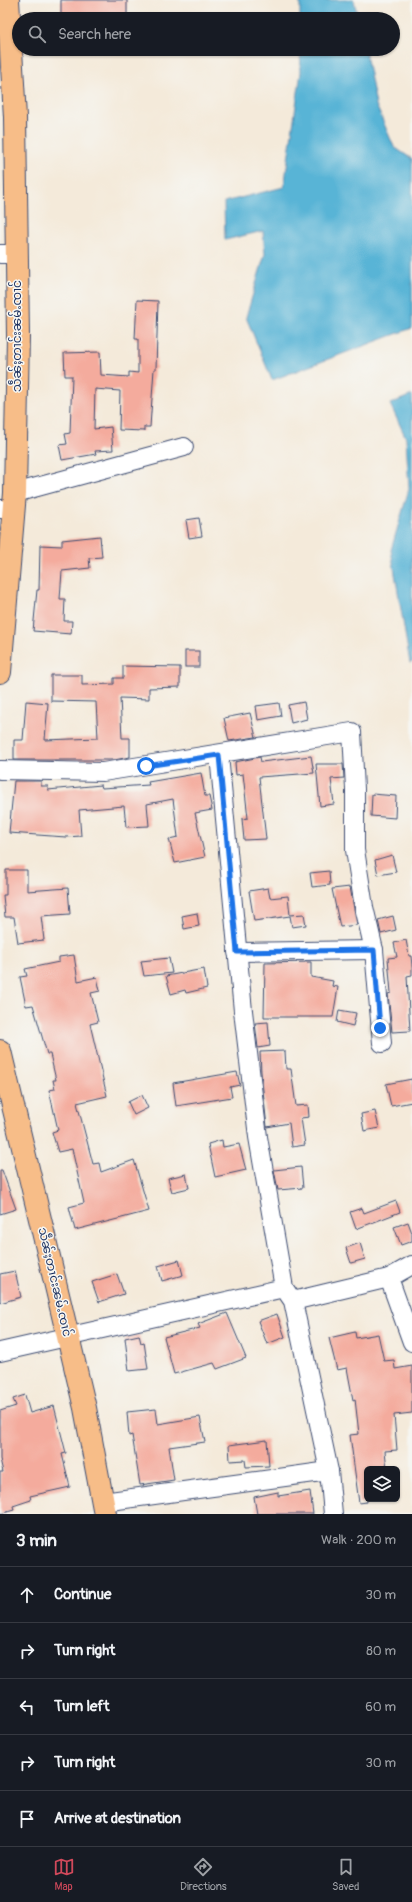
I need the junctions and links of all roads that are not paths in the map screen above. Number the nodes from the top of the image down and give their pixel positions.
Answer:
1 (8, 0) edge
2 (8, 254) edge
3 (184, 447) dead end
4 (9, 503) edge
5 (0, 672) edge
6 (219, 755) junction
7 (0, 770) edge
8 (374, 950) junction
9 (237, 952) junction
10 (382, 1043) dead end
11 (0, 1050) edge
12 (412, 1265) edge
13 (389, 1278) junction
14 (289, 1294) junction
15 (68, 1337) junction
16 (412, 1342) edge
17 (0, 1352) edge
18 (329, 1471) junction
19 (104, 1508) edge
20 (333, 1514) edge

1 - 2 highway, သဵၼ်ႈတၢင်းၼမ်ႉၸၢင်
2 - 4 highway, သဵၼ်ႈတၢင်းၼမ်ႉၸၢင်
3 - 4 street
4 - 5 highway, သဵၼ်ႈတၢင်းၼမ်ႉၸၢင်
6 - 7 street
6 - 8 street
6 - 9 street
8 - 9 street
8 - 10 street
9 - 14 street
11 - 15 highway, သဵၼ်ႈတၢင်းၼမ်ႉၸၢင်
12 - 13 street
13 - 14 street
13 - 16 street
14 - 15 street
14 - 18 street
15 - 17 street
15 - 19 highway, သဵၼ်ႈတၢင်းၼမ်ႉၸၢင်
18 - 19 street
18 - 20 street

